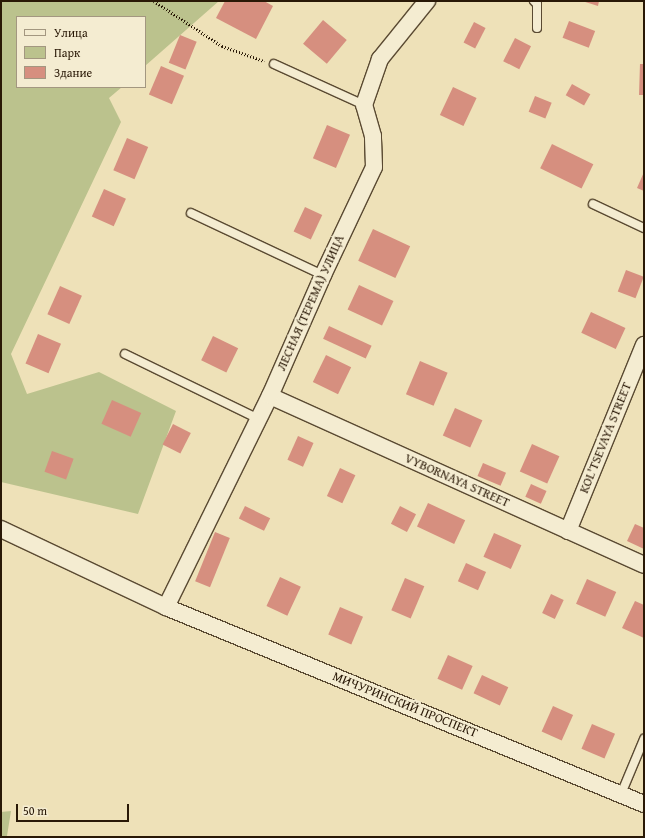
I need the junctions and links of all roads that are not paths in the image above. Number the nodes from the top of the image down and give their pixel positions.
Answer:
1 (427, 1) edge
2 (534, 1) edge
3 (537, 28) dead end
4 (274, 64) road end
5 (364, 105) junction
6 (593, 204) dead end
7 (191, 213) dead end
8 (644, 228) edge
9 (322, 274) junction
10 (644, 345) edge
11 (125, 354) dead end
12 (270, 396) junction
13 (259, 419) junction
14 (1, 529) edge
15 (568, 531) junction
16 (644, 566) edge
17 (166, 607) junction
18 (644, 739) edge
19 (621, 794) junction
20 (644, 804) edge

1 - 5 street
2 - 3 lane
4 - 5 lane
5 - 9 street, ЛЕСНАЯ (ТЕРЕМА) УЛИЦА
6 - 8 lane
7 - 9 lane
9 - 12 street, ЛЕСНАЯ (ТЕРЕМА) УЛИЦА
10 - 15 street, KOL'TSEVAYA STREET
11 - 13 lane
12 - 13 street, ЛЕСНАЯ (ТЕРЕМА) УЛИЦА
12 - 15 street, VYBORNAYA STREET
13 - 17 street, ЛЕСНАЯ (ТЕРЕМА) УЛИЦА
14 - 17 street, МИЧУРИНСКИЙ ПРОСПЕКТ
15 - 16 street, VYBORNAYA STREET
17 - 19 street, МИЧУРИНСКИЙ ПРОСПЕКТ
18 - 19 lane
19 - 20 street, МИЧУРИНСКИЙ ПРОСПЕКТ

